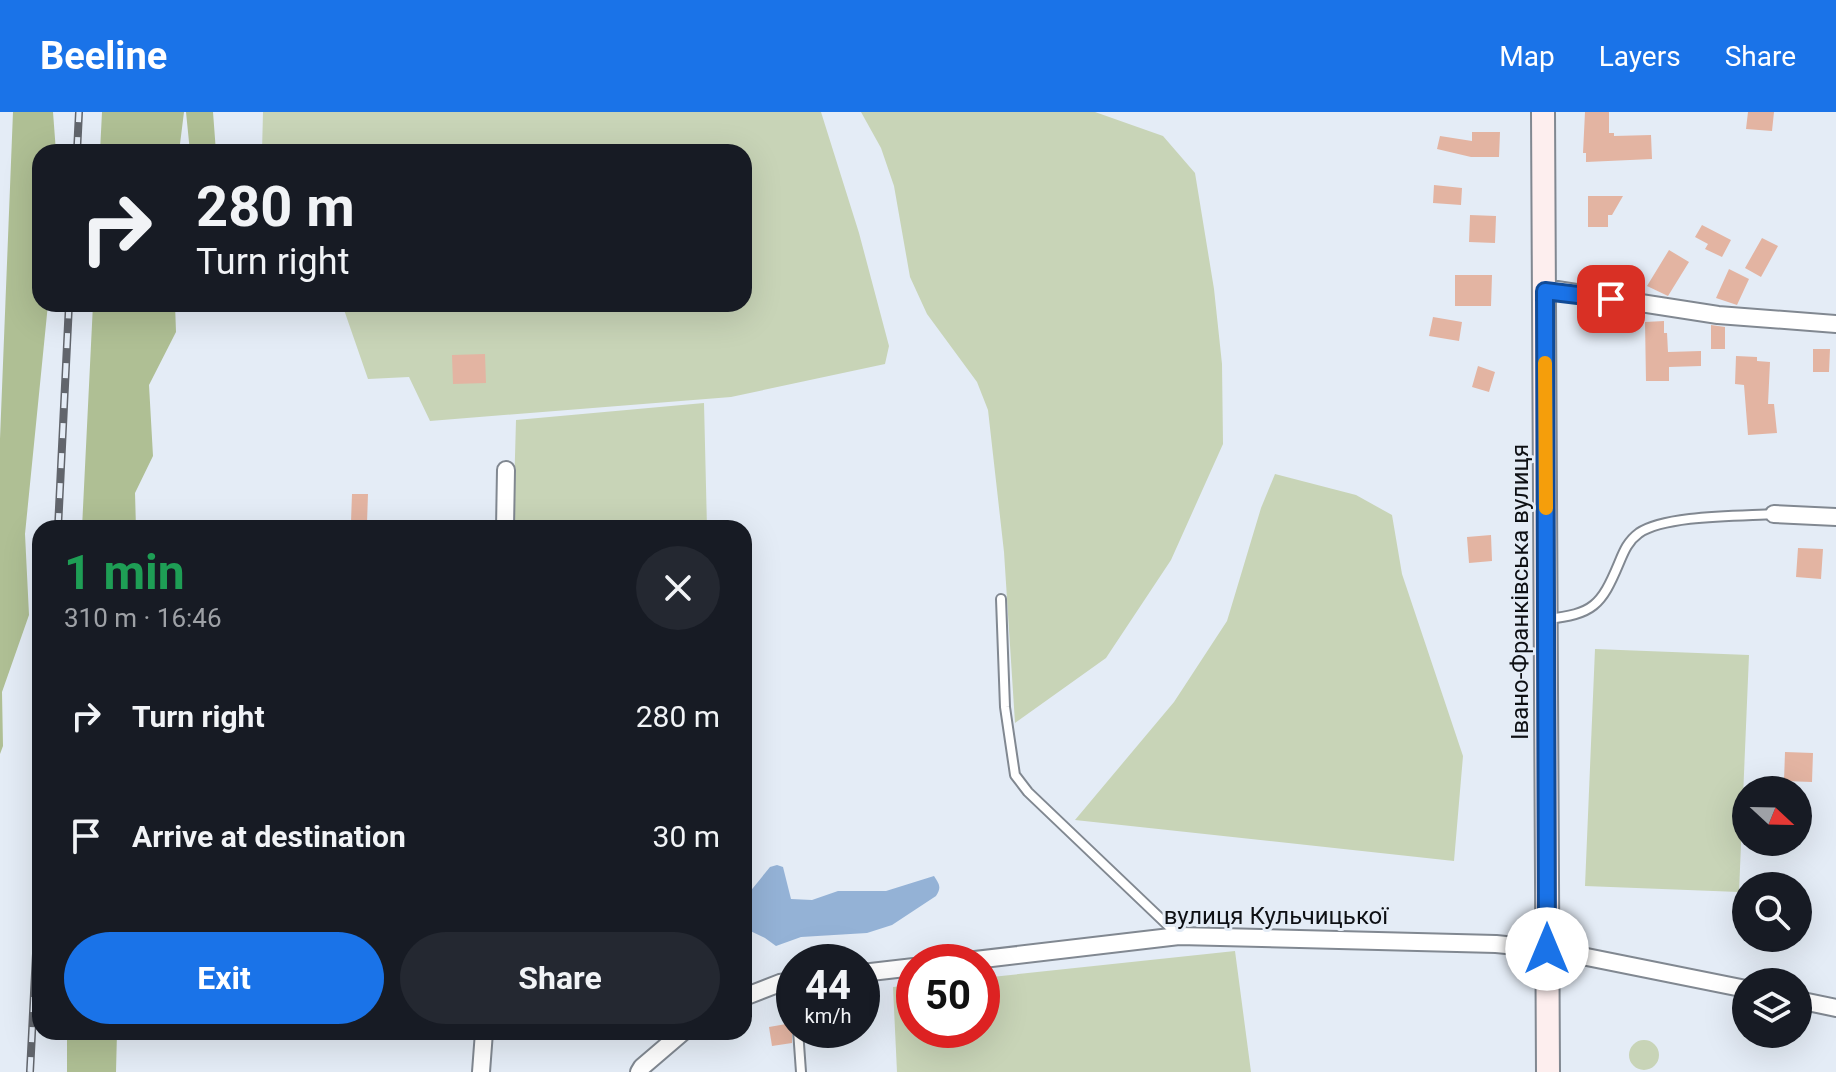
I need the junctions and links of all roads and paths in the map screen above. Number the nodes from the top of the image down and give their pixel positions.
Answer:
1 (1543, 112) edge
2 (1545, 291) junction
3 (1836, 324) edge
4 (506, 470) dead end
5 (1774, 514) joint
6 (1836, 517) edge
7 (505, 520) edge
8 (1001, 599) dead end
9 (1546, 620) junction
10 (1179, 936) junction
11 (1547, 949) junction
12 (1000, 957) edge
13 (776, 985) edge
14 (1732, 986) edge
15 (752, 994) edge
16 (1812, 1003) edge
17 (1836, 1008) edge
18 (483, 1040) edge
19 (674, 1040) edge
20 (799, 1048) edge
21 (481, 1072) edge
22 (639, 1072) edge
23 (801, 1072) edge
24 (1548, 1072) edge

1 - 2 main road, Івано-Франківська вулиця
2 - 3 street
2 - 9 main road, Івано-Франківська вулиця
4 - 7 street
5 - 6 street
5 - 9 lane
8 - 10 lane
9 - 11 main road, Івано-Франківська вулиця
10 - 11 street, вулиця Кульчицької
10 - 12 street, вулиця Кульчицької
11 - 14 street, вулиця Кульчицької
11 - 24 main road, Івано-Франківська вулиця
13 - 15 street
16 - 17 street
18 - 21 street
19 - 22 street
20 - 23 lane

